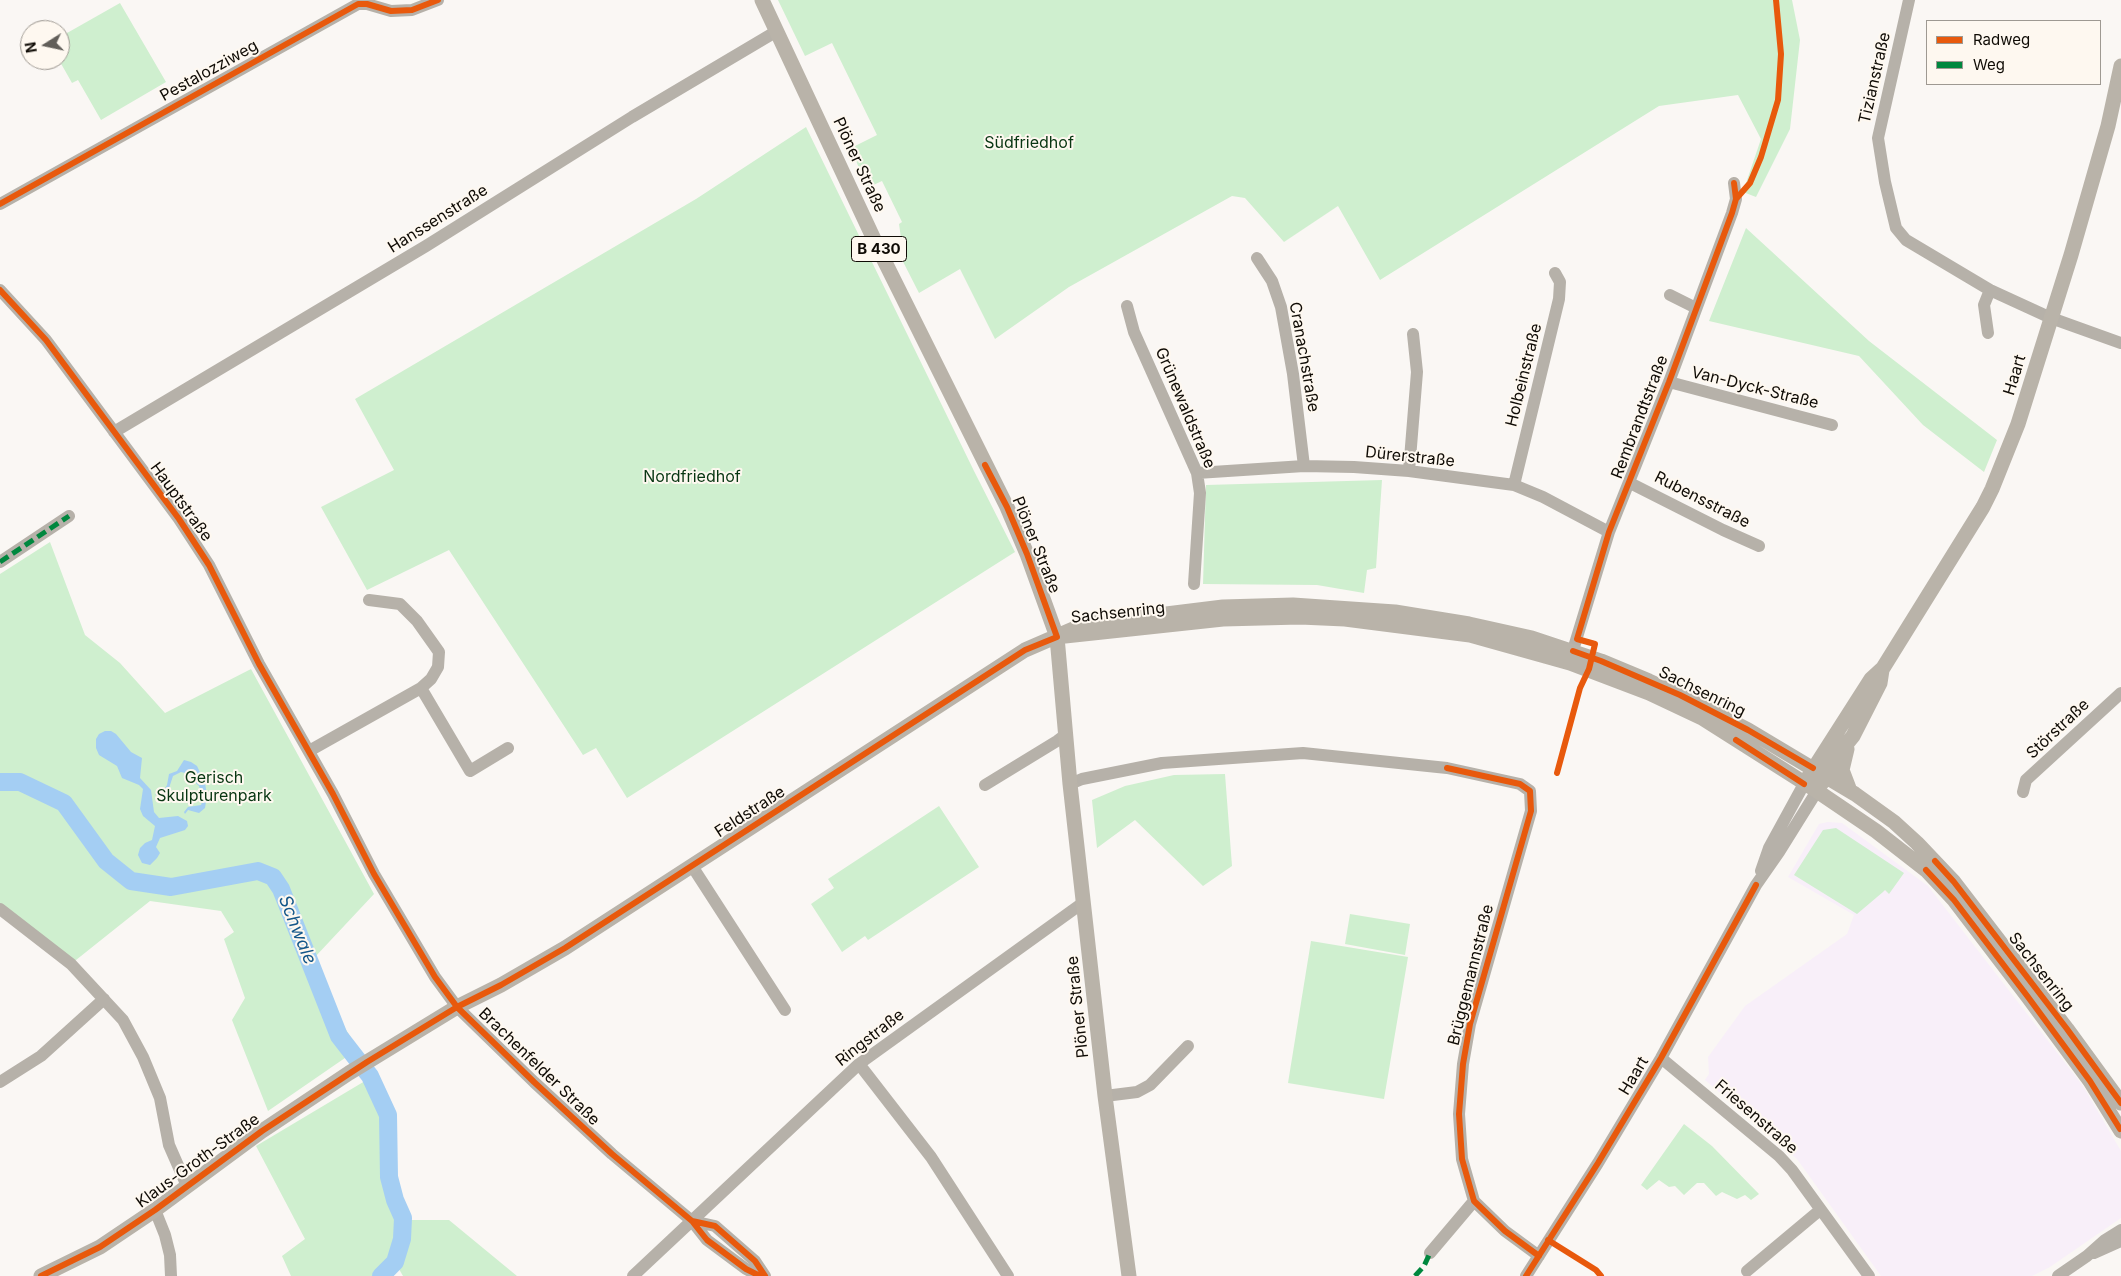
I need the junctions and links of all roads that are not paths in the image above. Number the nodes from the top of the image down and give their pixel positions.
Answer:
1 (438, 0) edge
2 (762, 0) edge
3 (1909, 0) edge
4 (777, 31) junction
5 (2121, 66) edge
6 (1734, 183) dead end
7 (0, 204) edge
8 (1257, 258) dead end
9 (1555, 273) dead end
10 (0, 290) edge
11 (1990, 290) junction
12 (1670, 295) dead end
13 (1127, 306) dead end
14 (1696, 308) junction
15 (2051, 318) junction
16 (1988, 333) dead end
17 (1413, 334) dead end
18 (2121, 343) edge
19 (1669, 382) junction
20 (1832, 425) dead end
21 (114, 432) junction
22 (1304, 466) junction
23 (1409, 471) junction
24 (1197, 473) junction
25 (1630, 483) junction
26 (1514, 486) junction
27 (68, 516) dead end
28 (1609, 532) junction
29 (1759, 546) dead end
30 (0, 562) edge
31 (1194, 584) dead end
32 (369, 600) dead end
33 (1056, 637) junction
34 (1571, 657) junction
35 (1883, 668) junction
36 (421, 688) junction
37 (2120, 695) edge
38 (1065, 735) junction
39 (1852, 736) junction
40 (508, 748) dead end
41 (309, 751) junction
42 (1813, 768) junction
43 (1826, 776) junction
44 (1070, 784) junction
45 (985, 786) dead end
46 (1811, 787) junction
47 (1850, 791) junction
48 (2022, 792) dead end
49 (692, 866) junction
50 (1084, 902) junction
51 (0, 909) edge
52 (104, 999) junction
53 (457, 1007) junction
54 (785, 1010) dead end
55 (1188, 1046) dead end
56 (1660, 1058) junction
57 (367, 1062) joint
58 (859, 1064) junction
59 (0, 1082) edge
60 (1105, 1096) junction
61 (2121, 1103) edge
62 (2121, 1131) edge
63 (187, 1186) junction
64 (1474, 1201) junction
65 (155, 1210) junction
66 (1820, 1210) junction
67 (692, 1221) junction
68 (2121, 1230) edge
69 (2121, 1241) edge
70 (1430, 1253) dead end
71 (1539, 1256) junction
72 (2087, 1256) junction
73 (1747, 1271) dead end
74 (41, 1276) edge
75 (171, 1276) edge
76 (633, 1276) edge
77 (760, 1276) edge
78 (765, 1276) edge
79 (1008, 1276) edge
80 (1129, 1276) edge
81 (1526, 1276) edge
82 (1869, 1276) edge
83 (2058, 1276) edge

1 - 7 street, Pestalozziweg
2 - 4 main road, Plöner Straße / B 430
3 - 11 street, Tizianstraße
4 - 21 street, Hanssenstraße
4 - 33 main road, Plöner Straße / B 430
5 - 15 main road, Haart
6 - 14 street, Rembrandtstraße
8 - 22 street, Cranachstraße
9 - 26 street, Holbeinstraße
10 - 21 street, Hauptstraße
11 - 15 street, Tizianstraße
11 - 16 street
12 - 14 street
13 - 24 street, Grünewaldstraße
14 - 19 street, Rembrandtstraße
15 - 18 street, Tizianstraße
15 - 35 main road, Haart
17 - 23 street
19 - 20 street, Van-Dyck-Straße
19 - 25 street, Rembrandtstraße
21 - 41 street, Hauptstraße
22 - 23 street, Dürerstraße
22 - 24 street, Dürerstraße
23 - 26 street, Dürerstraße
24 - 31 street, Grünewaldstraße
25 - 28 street, Rembrandtstraße
25 - 29 street, Rubensstraße
26 - 28 street, Dürerstraße
27 - 30 street
28 - 34 street, Rembrandtstraße
32 - 36 street
33 - 34 main road, Sachsenring
33 - 38 main road, Plöner Straße
33 - 49 main road, Feldstraße
34 - 42 main road, Sachsenring
34 - 46 main road, Sachsenring
35 - 39 main road, Haart
35 - 42 main road, Haart
36 - 40 street
36 - 41 street
37 - 48 street, Störstraße
38 - 44 main road, Plöner Straße
38 - 45 street
39 - 43 main road, Haart
39 - 47 main road
41 - 53 street, Brachenfelder Straße
42 - 43 main road, Sachsenring
42 - 46 main road, Haart
43 - 46 main road, Haart
43 - 47 main road, Sachsenring
44 - 50 main road, Plöner Straße
44 - 64 street, Brüggemannstraße
46 - 56 street, Haart
46 - 62 main road, Sachsenring
47 - 61 main road, Sachsenring
49 - 53 main road, Feldstraße
49 - 54 street
50 - 58 street, Ringstraße
50 - 60 main road, Plöner Straße
51 - 52 street
52 - 59 street
52 - 63 street
53 - 57 main road, Feldstraße
53 - 67 street, Brachenfelder Straße
55 - 60 street
56 - 66 street, Friesenstraße
56 - 71 street, Haart
57 - 63 main road, Klaus-Groth-Straße
58 - 67 street, Ringstraße
58 - 79 street
60 - 80 main road, Plöner Straße
63 - 65 main road, Klaus-Groth-Straße
64 - 70 street
64 - 71 street, Brüggemannstraße
65 - 74 main road, Klaus-Groth-Straße
65 - 75 street
66 - 73 street
66 - 82 street, Friesenstraße
67 - 76 street, Ringstraße
67 - 77 street, Brachenfelder Straße
67 - 78 street, Brachenfelder Straße
68 - 72 street
69 - 72 street
71 - 81 street, Haart
72 - 83 street

